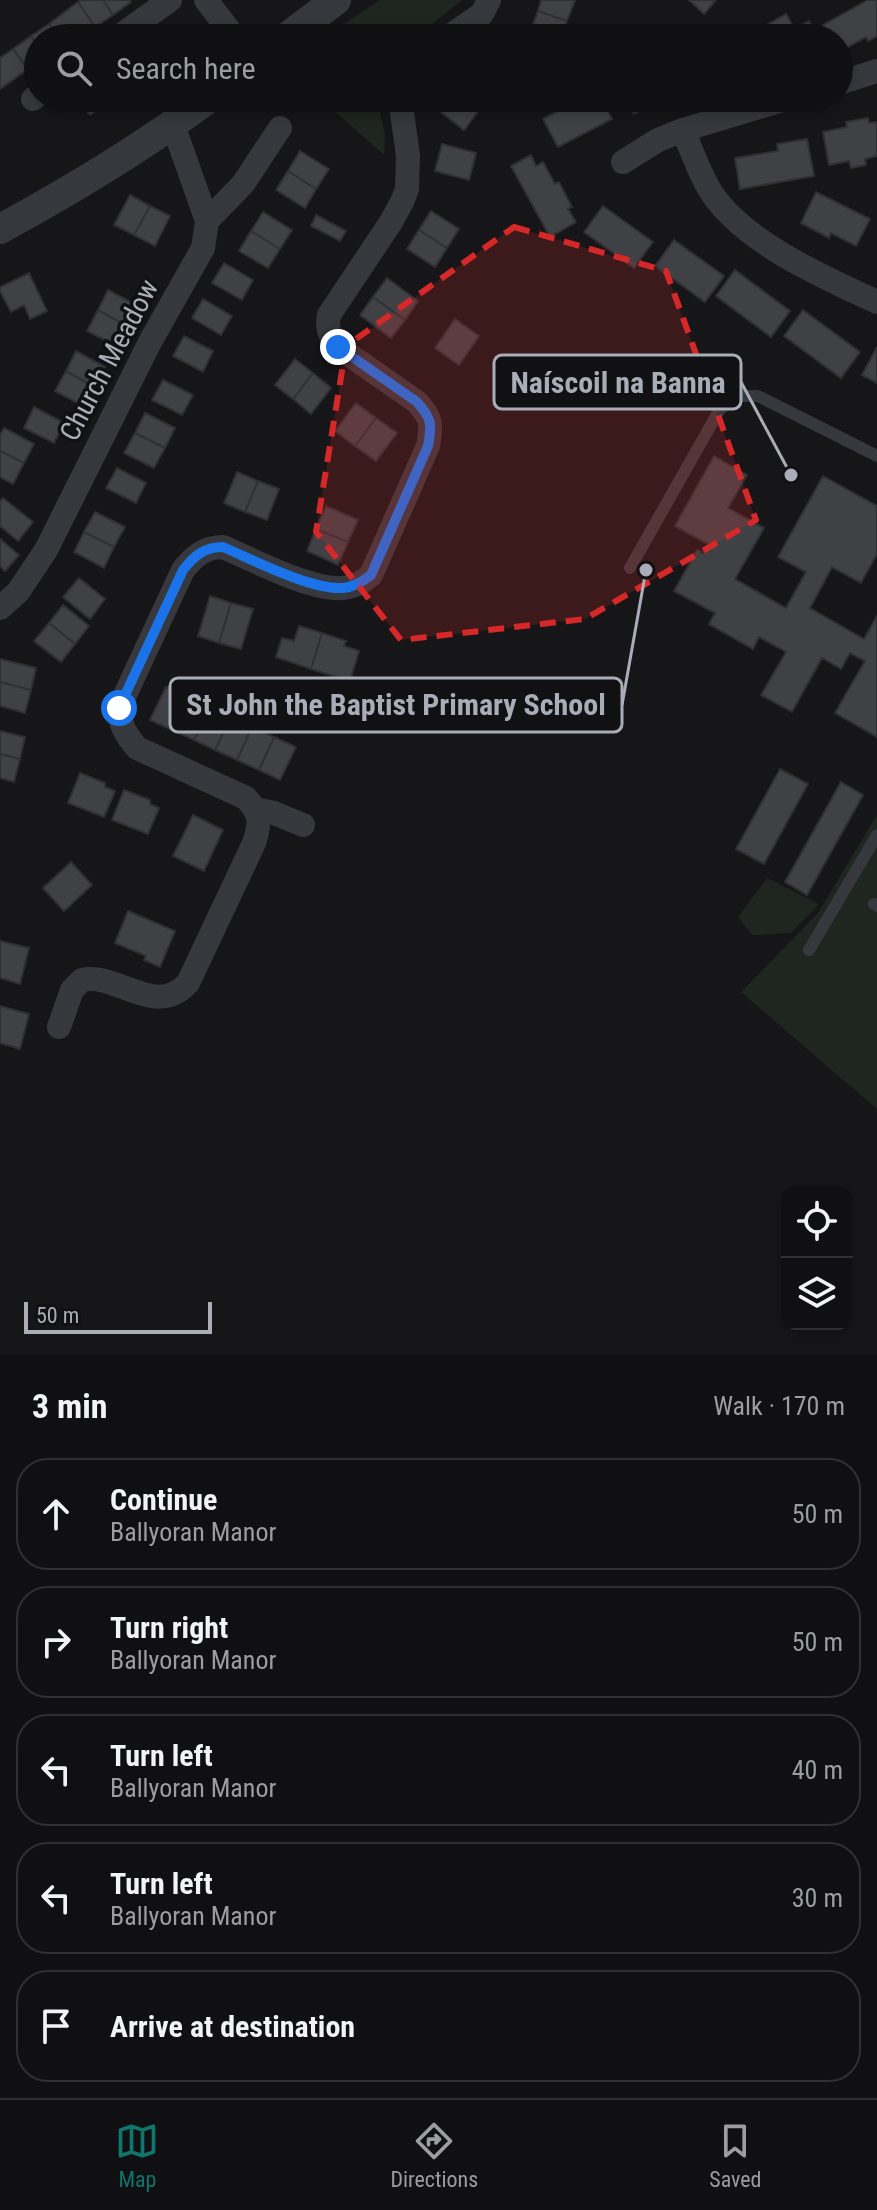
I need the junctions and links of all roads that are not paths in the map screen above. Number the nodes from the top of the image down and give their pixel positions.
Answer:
1 (170, 0) edge
2 (206, 0) edge
3 (336, 0) edge
4 (489, 0) edge
5 (137, 24) edge
6 (224, 24) edge
7 (304, 24) edge
8 (467, 24) edge
9 (877, 71) edge
10 (853, 79) edge
11 (190, 112) edge
12 (402, 112) edge
13 (743, 112) edge
14 (173, 125) junction
15 (280, 128) dead end
16 (683, 130) junction
17 (623, 162) dead end
18 (207, 221) junction
19 (0, 229) edge
20 (877, 302) edge
21 (877, 456) edge
22 (630, 568) dead end
23 (0, 608) edge
24 (255, 809) junction
25 (303, 825) dead end
26 (877, 835) edge
27 (809, 950) dead end
28 (59, 1027) dead end

1 - 5 street
2 - 6 street
3 - 7 street
4 - 8 street
9 - 10 street
11 - 14 street
12 - 24 street
13 - 16 street
14 - 18 street
14 - 19 street
15 - 18 street
16 - 17 street
16 - 20 street
18 - 23 street, Church Meadow
21 - 22 lane
24 - 25 street
24 - 28 street
26 - 27 lane

